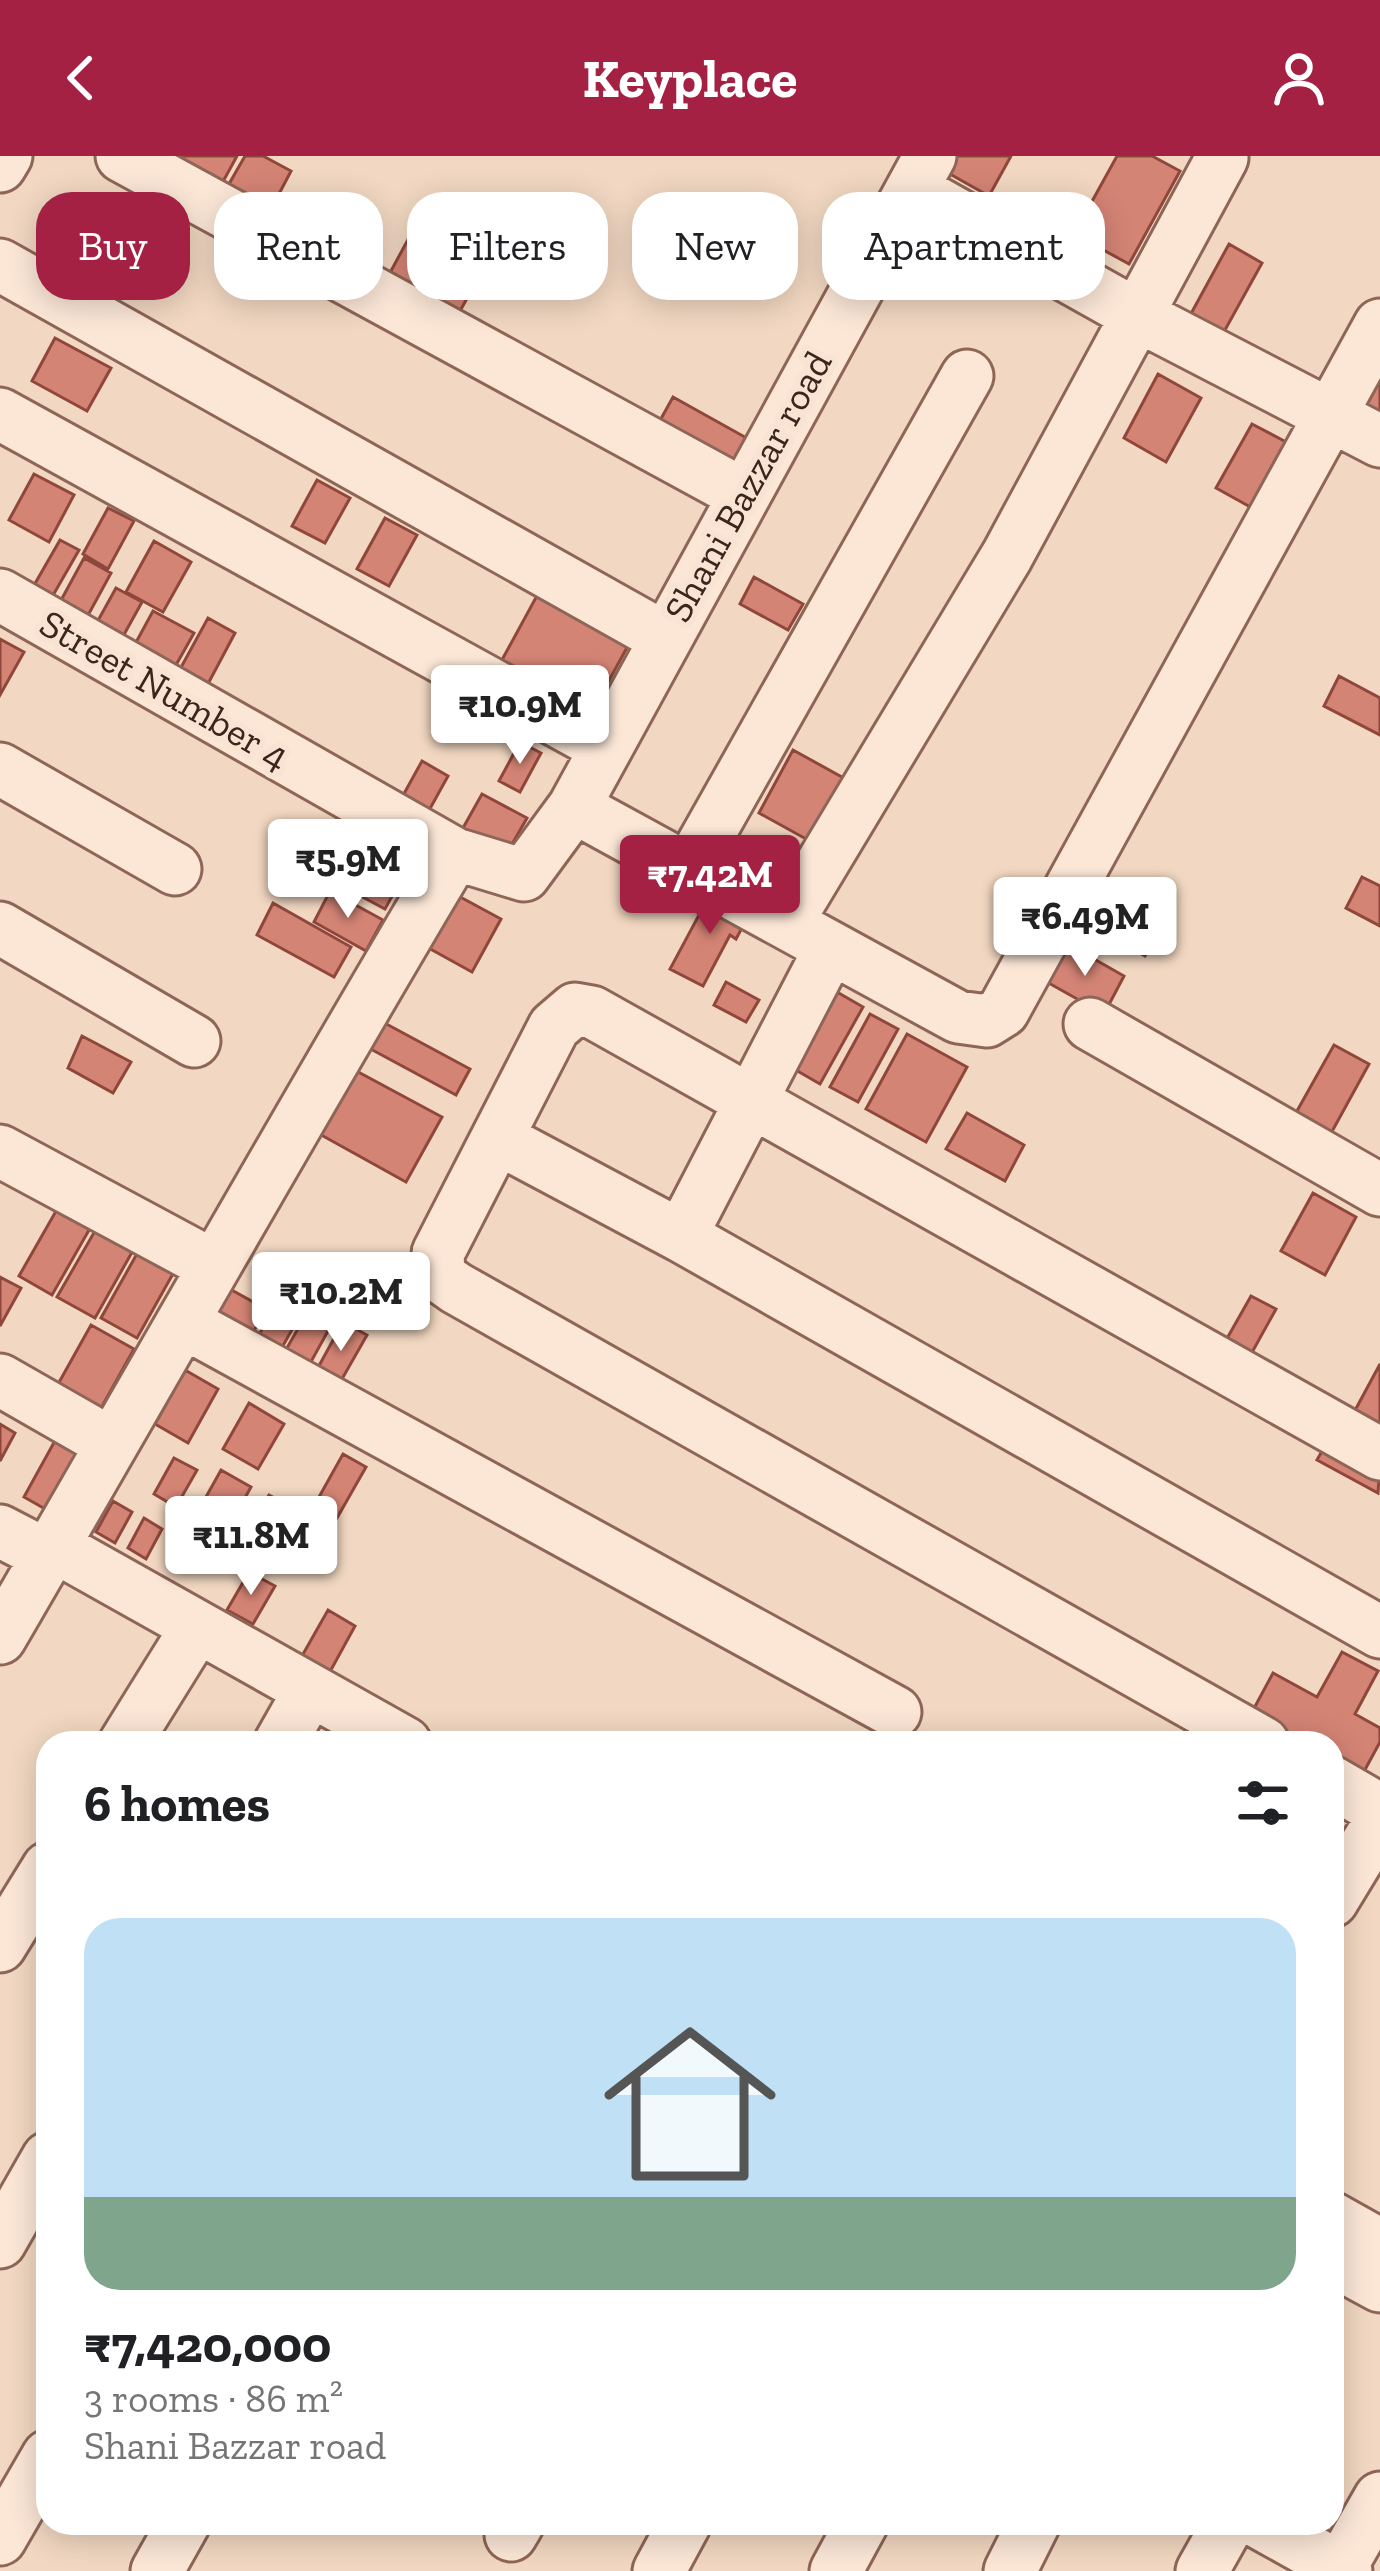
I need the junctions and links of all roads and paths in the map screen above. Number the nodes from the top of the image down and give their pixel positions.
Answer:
1 (6, 156) edge
2 (122, 156) edge
3 (1222, 158) edge
4 (0, 166) edge
5 (921, 172) edge
6 (0, 265) edge
7 (1135, 314) junction
8 (1380, 325) edge
9 (968, 376) dead end
10 (0, 414) edge
11 (1331, 415) junction
12 (1380, 441) edge
13 (744, 495) junction
14 (0, 595) edge
15 (663, 637) junction
16 (605, 747) junction
17 (0, 770) edge
18 (574, 807) junction
19 (455, 854) junction
20 (175, 869) dead end
21 (689, 869) junction
22 (787, 922) junction
23 (0, 928) edge
24 (830, 949) junction
25 (1090, 1024) dead end
26 (194, 1041) dead end
27 (752, 1102) junction
28 (497, 1138) junction
29 (0, 1151) edge
30 (1380, 1190) edge
31 (681, 1236) junction
32 (214, 1266) junction
33 (183, 1322) junction
34 (0, 1380) edge
35 (112, 1444) junction
36 (1380, 1454) edge
37 (0, 1531) edge
38 (51, 1551) junction
39 (197, 1627) junction
40 (1380, 1632) edge
41 (0, 1638) edge
42 (310, 1690) junction
43 (895, 1712) dead end
44 (132, 1731) edge
45 (287, 1731) edge
46 (384, 1731) edge
47 (1242, 1731) edge
48 (1344, 1789) edge
49 (1380, 1810) edge
50 (1380, 1822) edge
51 (1344, 1881) edge
52 (36, 1888) edge
53 (0, 1946) edge
54 (36, 2184) edge
55 (1344, 2225) edge
56 (0, 2242) edge
57 (1380, 2245) edge
58 (1344, 2266) edge
59 (1380, 2286) edge
60 (36, 2477) edge
61 (1380, 2498) edge
62 (177, 2535) edge
63 (678, 2535) edge
64 (856, 2535) edge
65 (1028, 2535) edge
66 (1222, 2535) edge
67 (1281, 2535) edge
68 (0, 2539) edge
69 (1343, 2570) edge
70 (157, 2571) edge
71 (658, 2571) edge
72 (836, 2571) edge
73 (1010, 2571) edge
74 (1202, 2571) edge

1 - 4 street
2 - 13 street
3 - 7 street
5 - 7 street
5 - 13 street, Shani Bazzar road
6 - 15 street
7 - 11 street
7 - 22 street
8 - 11 street
9 - 21 street
10 - 16 street
11 - 12 street
11 - 24 street
13 - 15 street, Shani Bazzar road
14 - 19 street, Street Number 4
15 - 16 street, Shani Bazzar road
16 - 18 street, Shani Bazzar road
17 - 20 street
18 - 19 street, Shani Bazzar road
18 - 21 street
19 - 32 street
21 - 22 street
22 - 24 street
23 - 26 street
24 - 27 street
25 - 30 street
27 - 28 street
27 - 31 street
27 - 36 street
28 - 31 street
28 - 47 street
29 - 32 street
31 - 40 street
32 - 33 street
33 - 35 street
33 - 43 street
34 - 35 street
35 - 38 street
37 - 38 street
38 - 39 street
38 - 41 street
39 - 42 street
39 - 44 street
42 - 45 street
42 - 46 street
48 - 49 street
50 - 51 street
52 - 53 street
54 - 56 street
55 - 57 street
58 - 59 street
60 - 68 street
61 - 69 street
62 - 70 street
63 - 71 street
64 - 72 street
65 - 73 street
66 - 74 street
67 - 69 street

